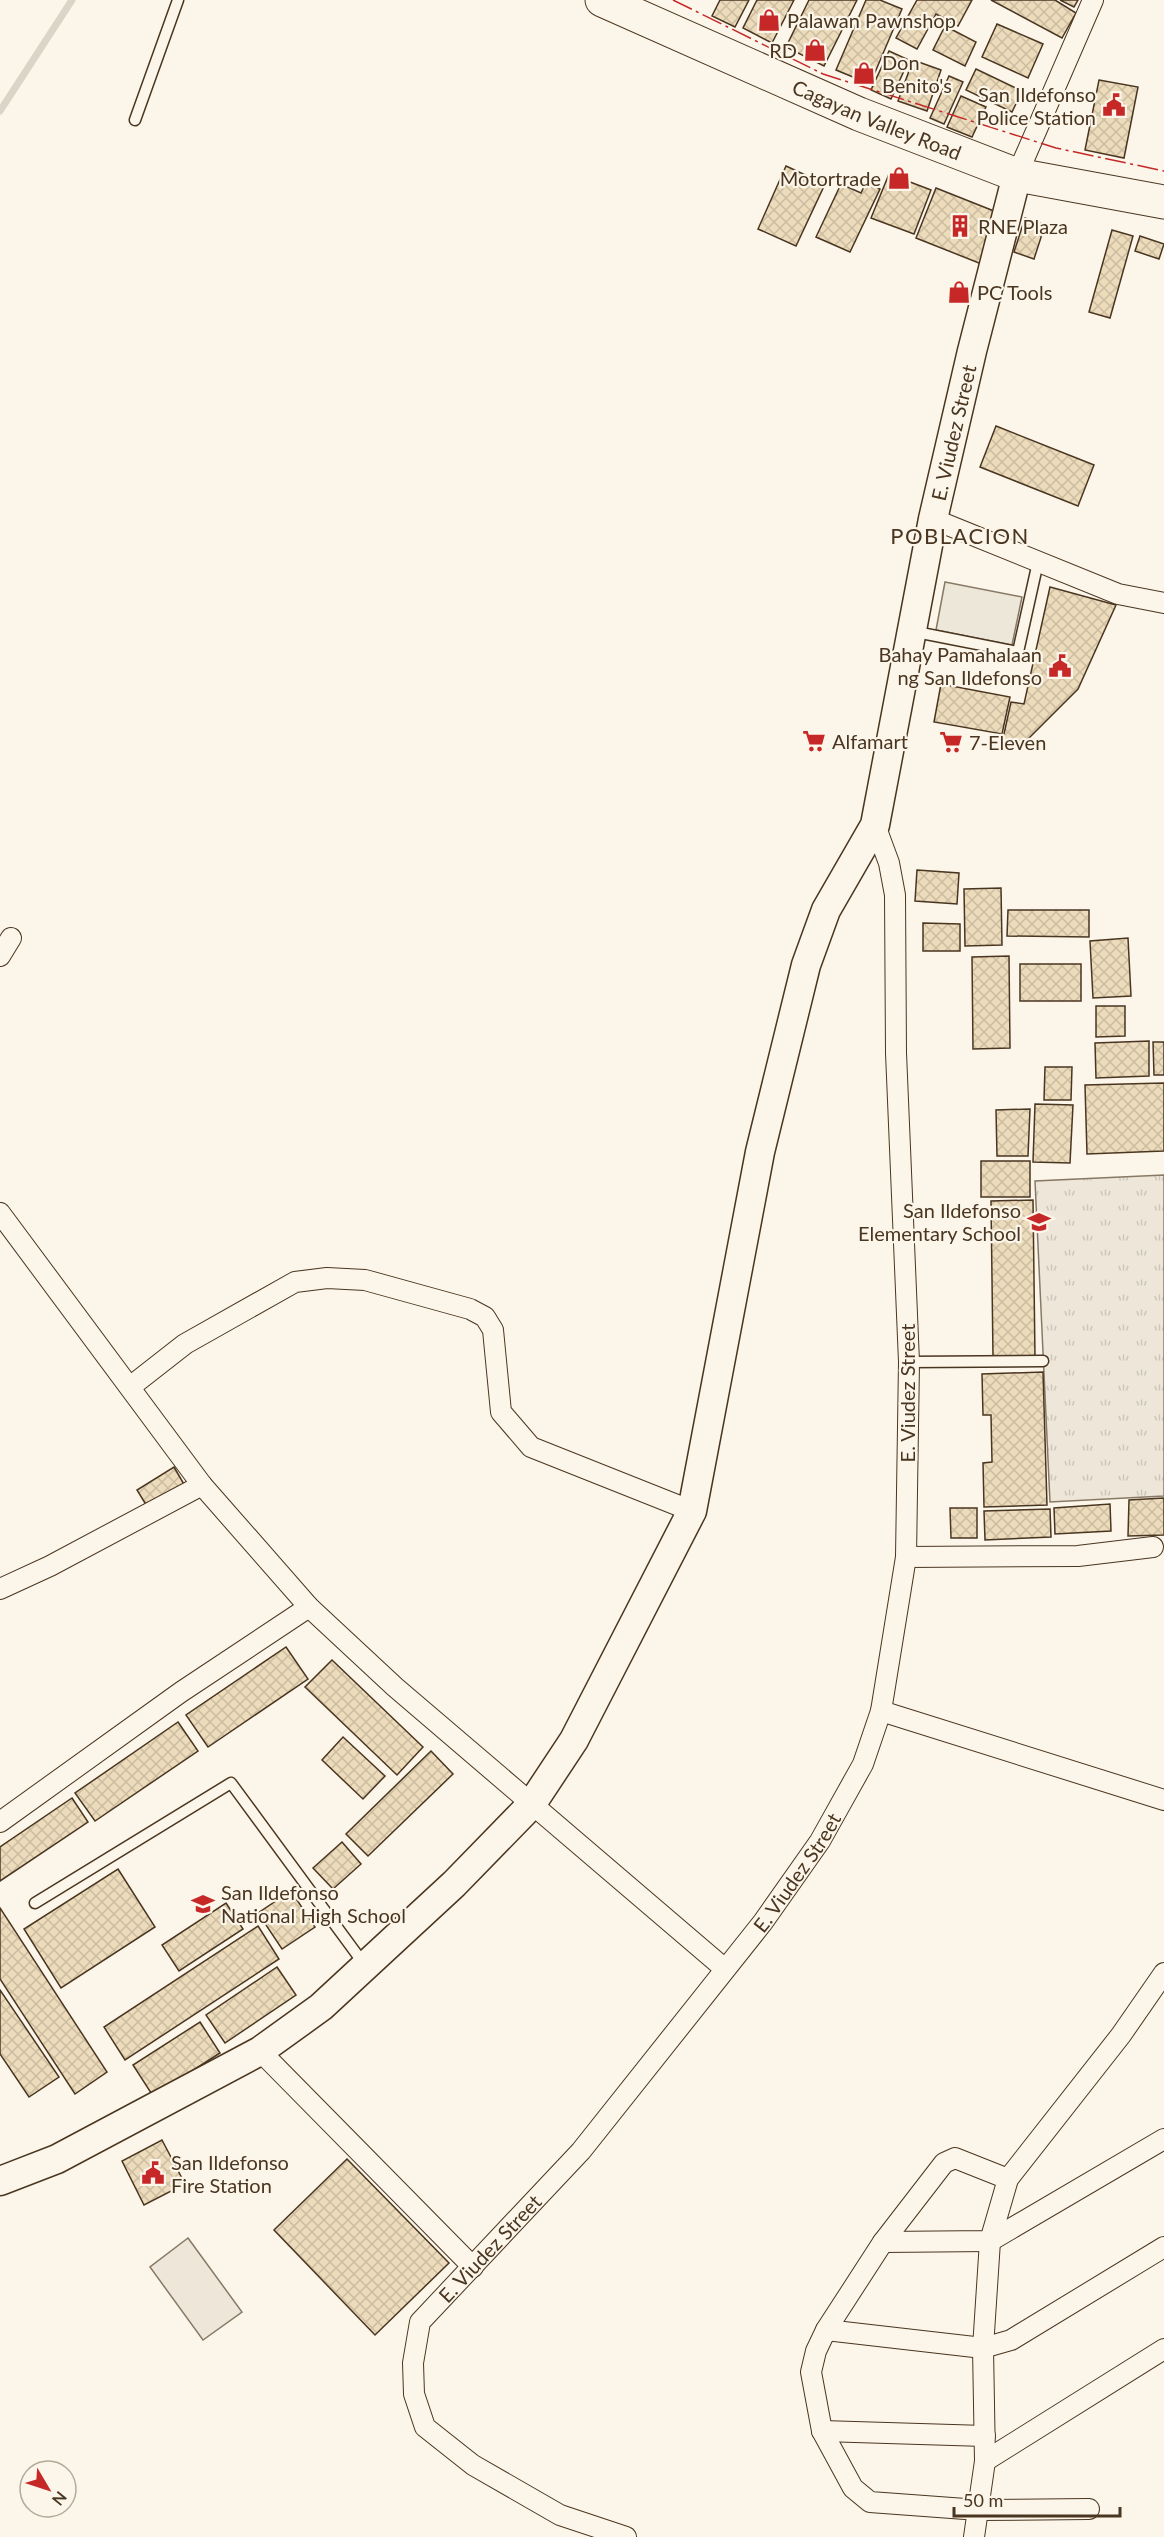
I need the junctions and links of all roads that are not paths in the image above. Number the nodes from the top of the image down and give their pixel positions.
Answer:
1 (178, 0) edge
2 (602, 0) edge
3 (1093, 0) edge
4 (135, 120) dead end
5 (1017, 175) junction
6 (1164, 202) edge
7 (933, 519) junction
8 (1038, 562) junction
9 (1164, 603) edge
10 (911, 631) junction
11 (875, 825) junction
12 (11, 938) dead end
13 (0, 956) edge
14 (0, 1213) edge
15 (1043, 1361) dead end
16 (909, 1362) junction
17 (130, 1387) junction
18 (202, 1485) junction
19 (692, 1511) junction
20 (1153, 1546) dead end
21 (906, 1557) junction
22 (0, 1589) edge
23 (309, 1607) junction
24 (881, 1711) junction
25 (1164, 1800) edge
26 (531, 1805) junction
27 (0, 1822) edge
28 (35, 1903) dead end
29 (366, 1966) junction
30 (725, 1969) junction
31 (1164, 1973) edge
32 (260, 2051) junction
33 (1164, 2139) edge
34 (1008, 2179) junction
35 (0, 2181) edge
36 (990, 2241) junction
37 (883, 2242) junction
38 (1164, 2247) edge
39 (473, 2267) junction
40 (826, 2330) junction
41 (983, 2348) junction
42 (1164, 2349) edge
43 (822, 2431) junction
44 (985, 2436) junction
45 (985, 2461) junction
46 (1089, 2509) dead end
47 (979, 2510) junction
48 (626, 2537) edge
49 (974, 2537) edge

1 - 4 lane
2 - 5 highway, Cagayan Valley Road
3 - 5 street, E. Viudez Street
5 - 6 highway, Cagayan Valley Road
5 - 7 street, E. Viudez Street
7 - 8 street
7 - 10 street, E. Viudez Street
8 - 9 street
8 - 10 lane
10 - 11 street, E. Viudez Street
11 - 16 street, E. Viudez Street
11 - 19 street
12 - 13 street
14 - 17 street
15 - 16 lane
16 - 21 street, E. Viudez Street
17 - 18 street
17 - 19 street
18 - 22 street
18 - 23 street
19 - 26 street
20 - 21 street
21 - 24 street, E. Viudez Street
23 - 26 street
23 - 27 street
24 - 25 street
24 - 30 street, E. Viudez Street
26 - 29 street
26 - 30 street
28 - 29 lane
29 - 32 street
30 - 39 street, E. Viudez Street
31 - 34 street
32 - 35 street
32 - 39 street
33 - 36 street
34 - 36 street
34 - 37 street
36 - 37 street
36 - 41 street
37 - 40 street
38 - 41 street
39 - 48 street, E. Viudez Street
40 - 41 street
40 - 43 street
41 - 44 street
42 - 45 street
43 - 44 street
43 - 47 street
44 - 45 street
45 - 47 street
46 - 47 street
47 - 49 street

